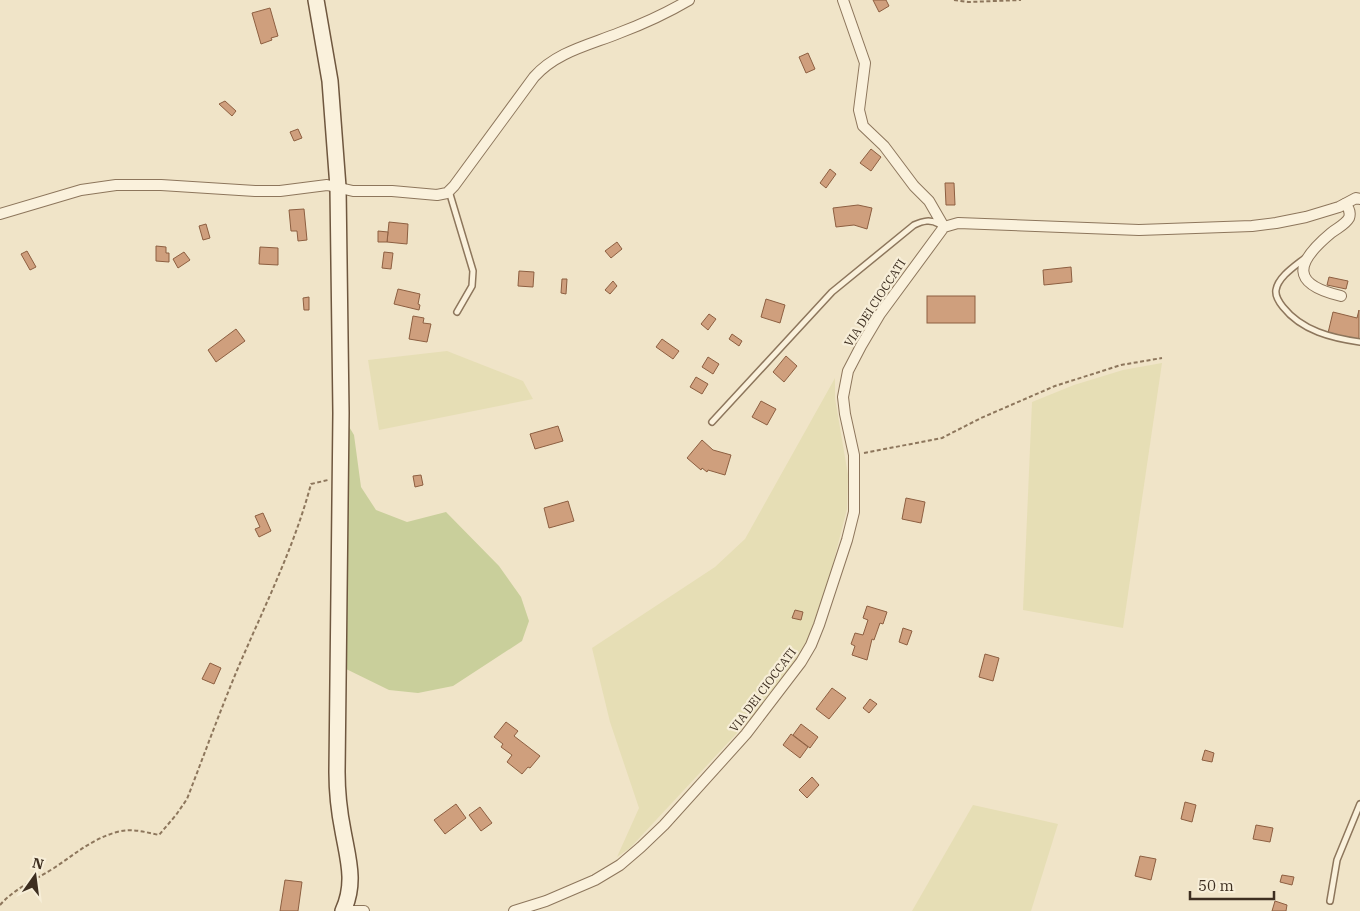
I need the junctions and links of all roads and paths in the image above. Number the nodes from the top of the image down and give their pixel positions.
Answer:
1 (316, 0) edge
2 (689, 0) edge
3 (844, 0) edge
4 (954, 0) edge
5 (1020, 0) edge
6 (338, 187) junction
7 (449, 191) junction
8 (1359, 196) edge
9 (1345, 204) junction
10 (0, 214) edge
11 (944, 227) junction
12 (1307, 256) junction
13 (1341, 296) dead end
14 (457, 312) dead end
15 (1360, 342) edge
16 (1162, 358) dead end
17 (712, 422) dead end
18 (854, 455) junction
19 (340, 480) junction
20 (1360, 804) edge
21 (1330, 901) dead end
22 (0, 905) edge
23 (344, 911) edge
24 (350, 911) edge
25 (364, 911) edge
26 (514, 911) edge

1 - 6 street
2 - 7 street
3 - 11 street
4 - 5 path
6 - 7 street
6 - 10 street
6 - 19 street
7 - 14 lane
8 - 9 street
9 - 11 street
9 - 12 street
11 - 17 lane
11 - 18 street, VIA DEI CIOCCATI
12 - 13 street
12 - 15 lane
16 - 18 path
18 - 26 street, VIA DEI CIOCCATI
19 - 22 path
19 - 23 street
20 - 21 lane
24 - 25 street

